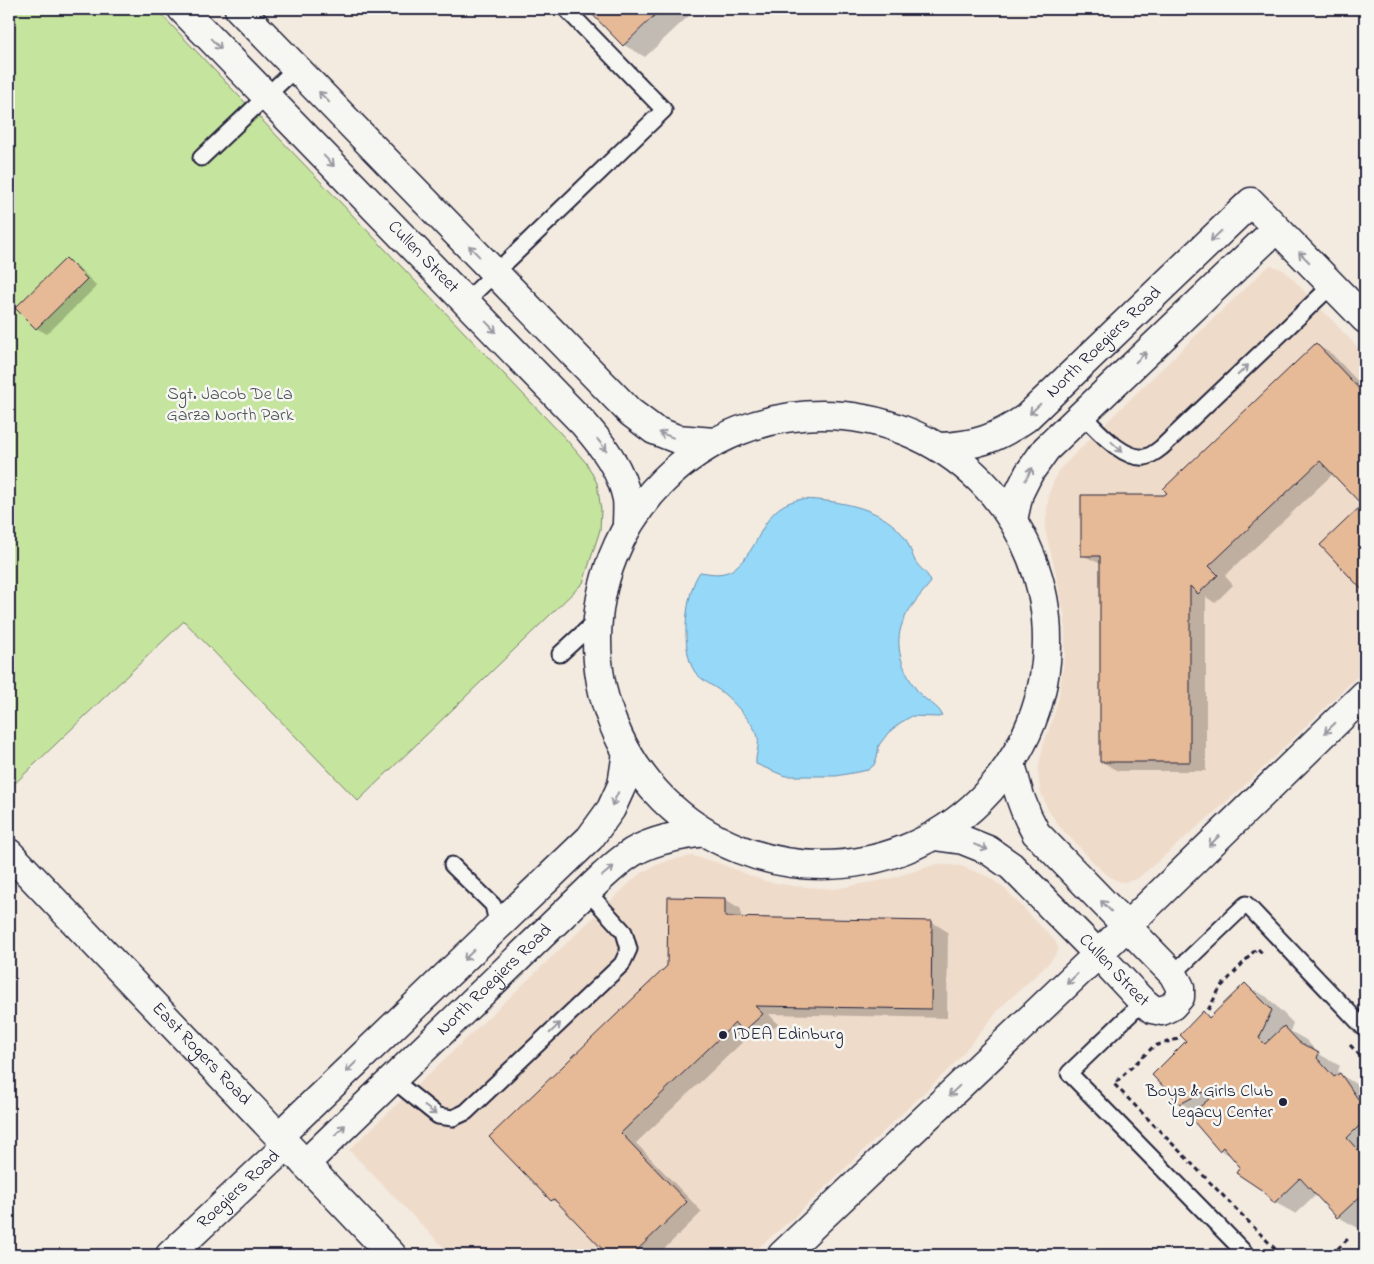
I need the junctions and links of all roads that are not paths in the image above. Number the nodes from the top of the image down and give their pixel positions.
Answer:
1 (182, 9) edge
2 (239, 9) edge
3 (566, 9) edge
4 (296, 68) junction
5 (266, 96) junction
6 (201, 158) dead end
7 (1276, 229) junction
8 (495, 273) junction
9 (1332, 285) junction
10 (466, 301) junction
11 (1365, 319) edge
12 (1081, 414) junction
13 (714, 442) junction
14 (938, 448) junction
15 (1013, 520) junction
16 (628, 526) junction
17 (597, 620) junction
18 (560, 654) dead end
19 (1365, 694) edge
20 (627, 752) junction
21 (1011, 764) junction
22 (704, 832) junction
23 (934, 836) junction
24 (9, 853) edge
25 (452, 865) dead end
26 (588, 891) junction
27 (1126, 926) junction
28 (498, 927) junction
29 (524, 952) junction
30 (1098, 954) junction
31 (1173, 974) junction
32 (1144, 1001) junction
33 (1365, 1029) edge
34 (392, 1079) junction
35 (290, 1148) junction
36 (170, 1255) edge
37 (392, 1255) edge
38 (782, 1255) edge
39 (1247, 1255) edge

1 -> 5 street, Cullen Street
2 - 4 street
3 - 8 lane
4 - 5 lane
8 -> 4 street
5 - 6 lane
5 -> 10 street, Cullen Street
9 -> 7 street
12 -> 7 street, North Roegiers Road
7 -> 14 street, North Roegiers Road
8 - 10 lane
13 -> 8 street
9 - 11 street
12 -> 9 lane
10 -> 16 street, Cullen Street
15 -> 12 street, North Roegiers Road
13 - 14 street
13 - 16 street
14 - 15 street
15 - 21 street
16 - 17 street
17 - 18 lane
17 - 20 street
19 -> 27 street
20 - 22 street
20 -> 28 street, North Roegiers Road
21 - 23 street
27 -> 21 street, Cullen Street
22 - 23 street
26 -> 22 street, North Roegiers Road
23 -> 30 street, Cullen Street
24 - 35 street, East Rogers Road
25 - 28 lane
26 - 29 street, North Roegiers Road
34 -> 26 lane
27 - 30 street
27 - 31 street, Cullen Street
28 - 29 street
28 -> 35 street, North Roegiers Road
29 - 34 street, North Roegiers Road
30 - 32 street, Cullen Street
30 -> 38 street
31 - 32 street, Cullen Street
31 - 33 lane
32 - 39 lane
35 -> 34 street, North Roegiers Road
35 - 36 street, Roegiers Road
35 - 37 street, East Rogers Road

